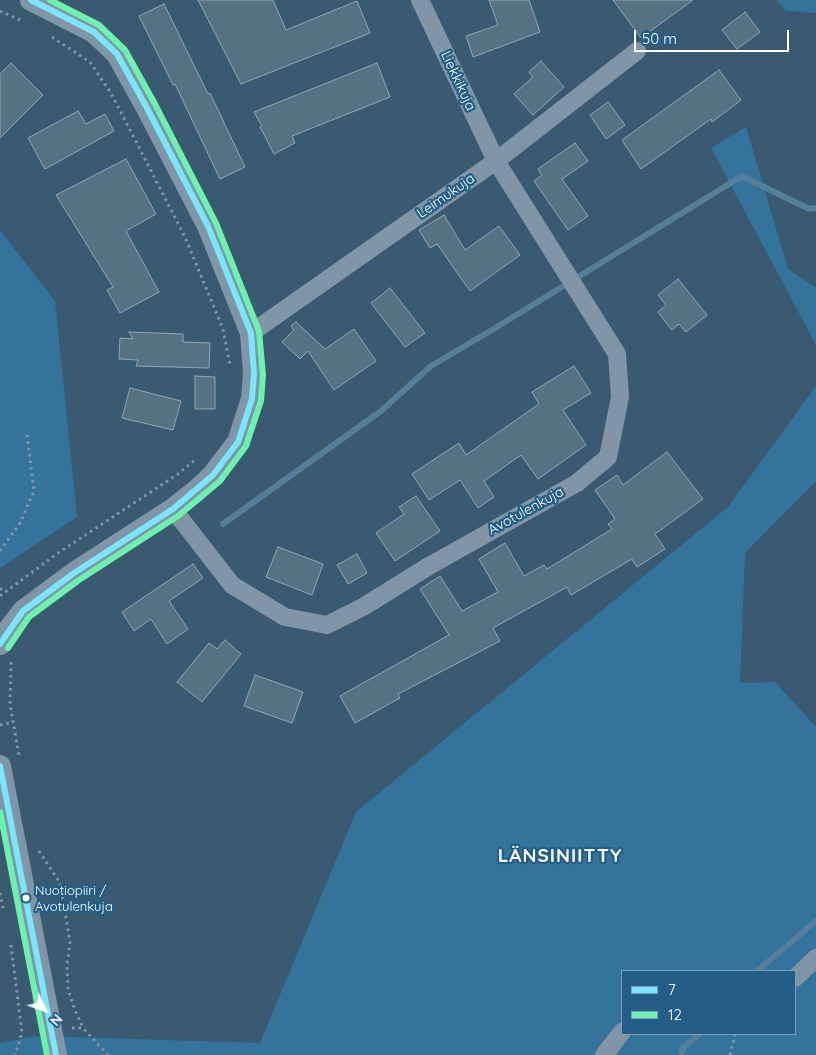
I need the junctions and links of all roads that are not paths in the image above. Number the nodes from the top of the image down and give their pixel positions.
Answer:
1 (31, 0) edge
2 (420, 0) edge
3 (637, 52) dead end
4 (496, 161) junction
5 (251, 333) junction
6 (173, 509) junction
7 (6, 651) edge
8 (10, 763) edge
9 (816, 958) edge
10 (796, 977) edge
11 (621, 1033) edge
12 (56, 1055) edge
13 (604, 1055) edge

1 - 5 street
2 - 4 street, Liekkikuja
3 - 4 street, Leimukuja
4 - 5 street, Leimukuja
4 - 6 street, Avotulenkuja
5 - 6 street
6 - 7 street
8 - 12 street
9 - 10 street
11 - 13 street

